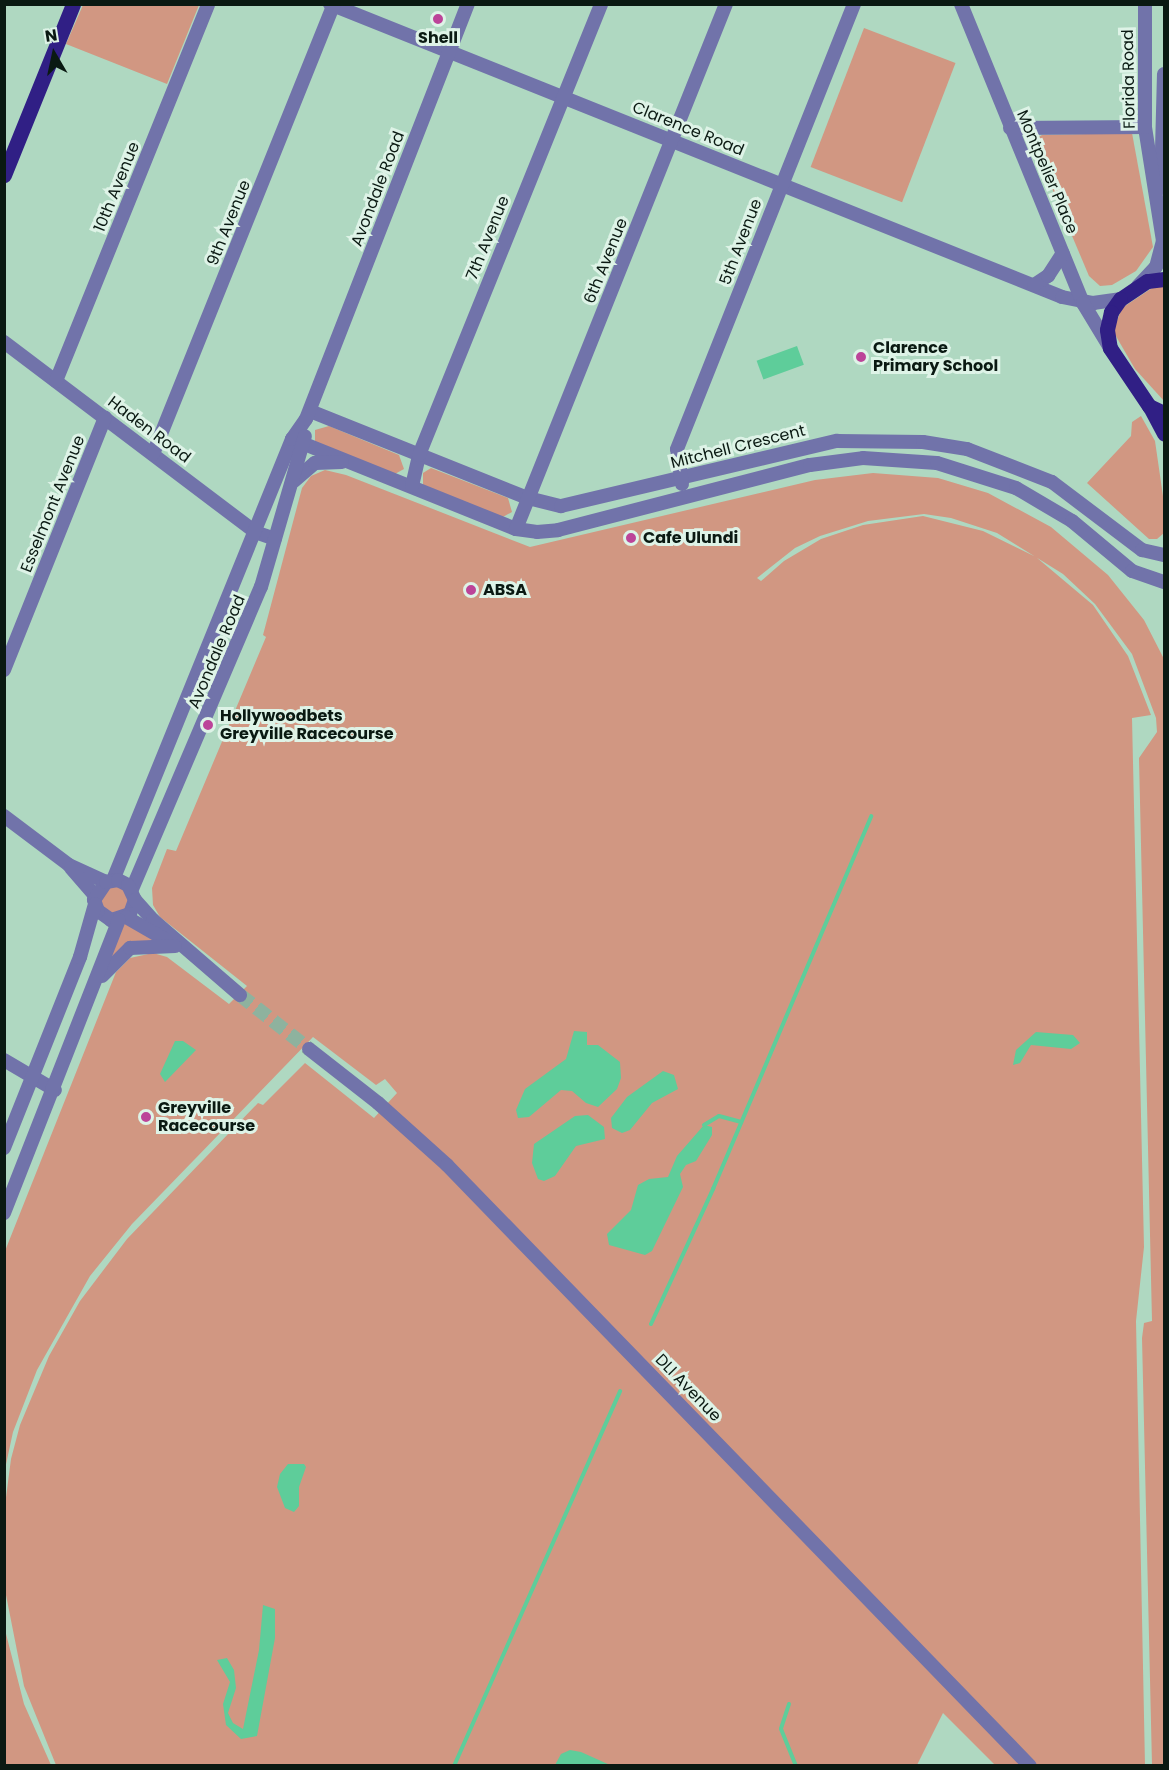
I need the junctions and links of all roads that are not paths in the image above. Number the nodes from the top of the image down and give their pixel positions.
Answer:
1 (73, 4) edge
2 (208, 4) edge
3 (468, 4) edge
4 (601, 4) edge
5 (726, 4) edge
6 (855, 4) edge
7 (961, 4) edge
8 (1145, 4) edge
9 (333, 5) edge
10 (449, 52) junction
11 (1164, 74) edge
12 (563, 97) junction
13 (1145, 127) junction
14 (1010, 128) junction
15 (672, 141) junction
16 (4, 175) edge
17 (781, 184) junction
18 (1160, 202) junction
19 (1063, 253) junction
20 (1164, 279) edge
21 (1034, 285) junction
22 (1136, 287) junction
23 (1120, 299) junction
24 (1083, 303) junction
25 (4, 342) edge
26 (1110, 348) junction
27 (56, 381) junction
28 (1149, 406) junction
29 (1164, 413) edge
30 (308, 415) junction
31 (105, 417) junction
32 (1164, 433) edge
33 (298, 441) junction
34 (974, 451) junction
35 (153, 454) junction
36 (418, 455) junction
37 (365, 466) junction
38 (967, 470) junction
39 (680, 478) junction
40 (412, 486) junction
41 (289, 491) junction
42 (685, 495) junction
43 (528, 498) junction
44 (1097, 515) junction
45 (516, 529) junction
46 (1083, 531) junction
47 (255, 532) junction
48 (275, 539) junction
49 (1164, 555) edge
50 (1164, 582) edge
51 (4, 670) edge
52 (164, 754) junction
53 (189, 761) junction
54 (4, 816) edge
55 (69, 865) junction
56 (110, 881) junction
57 (134, 895) junction
58 (95, 900) junction
59 (123, 918) junction
60 (175, 945) junction
61 (191, 955) junction
62 (93, 988) junction
63 (240, 995) tunnel mouth
64 (309, 1049) tunnel mouth
65 (4, 1060) edge
66 (34, 1081) junction
67 (55, 1090) junction
68 (4, 1148) edge
69 (4, 1213) edge
70 (1030, 1766) edge

1 - 16 main road
2 - 27 street, 10th Avenue
3 - 10 street, Avondale Road
4 - 12 street, 7th Avenue
5 - 15 street, 6th Avenue
6 - 17 street, 5th Avenue
7 - 14 street, Montpelier Place
8 - 13 street, Florida Road
9 - 10 street, Clarence Road
9 - 35 street, 9th Avenue
10 - 12 street, Clarence Road
10 - 30 street, Avondale Road
11 - 18 street
12 - 15 street, Clarence Road
12 - 36 street, 7th Avenue
13 - 14 street
13 - 18 street, Florida Road
14 - 19 street, Montpelier Place
15 - 17 street, Clarence Road
15 - 43 street, 6th Avenue
17 - 21 street, Clarence Road
17 - 39 street, 5th Avenue
18 - 22 street, Florida Road
19 - 21 street
19 - 24 street, Montpelier Place
20 - 22 main road
21 - 24 street, Clarence Road
22 - 23 main road
23 - 24 street, Clarence Road
23 - 26 main road
24 - 26 street, Montpelier Place
25 - 27 street, Haden Road
26 - 28 main road
27 - 31 street, Haden Road
28 - 29 main road
28 - 32 main road
30 - 33 street, Avondale Road
30 - 36 street, Mitchell Crescent
31 - 35 street, Haden Road
31 - 51 street, Esselmont Avenue
33 - 37 street, Mitchell Crescent
33 - 41 street, Avondale Road
33 - 47 street, Avondale Road
34 - 38 street
34 - 39 street, Mitchell Crescent
34 - 44 street, Mitchell Crescent
35 - 47 street, Haden Road
36 - 40 street, 7th Avenue
36 - 43 street, Mitchell Crescent
37 - 40 street, Mitchell Crescent
37 - 41 street, Mitchell Crescent
38 - 42 street, Mitchell Crescent
38 - 46 street, Mitchell Crescent
39 - 42 street, 5th Avenue
39 - 43 street, Mitchell Crescent
40 - 45 street, Mitchell Crescent
41 - 48 street, Avondale Road
42 - 45 street, Mitchell Crescent
43 - 45 street, 6th Avenue
44 - 46 street
44 - 49 street, Mitchell Crescent
46 - 50 street, Mitchell Crescent
47 - 48 street, Haden Road
47 - 52 street, Avondale Road
48 - 53 street, Avondale Road
52 - 53 street
52 - 56 street, Avondale Road
53 - 57 street, Avondale Road
54 - 55 street
55 - 56 street
55 - 58 street
56 - 57 street
56 - 58 street
57 - 59 street
57 - 61 street
58 - 59 street
58 - 66 street
59 - 60 street
59 - 62 street
60 - 61 street
60 - 62 street
61 - 63 street
62 - 67 street
64 - 70 street, DLI Avenue
65 - 66 street
66 - 67 street
66 - 68 street
67 - 69 street

